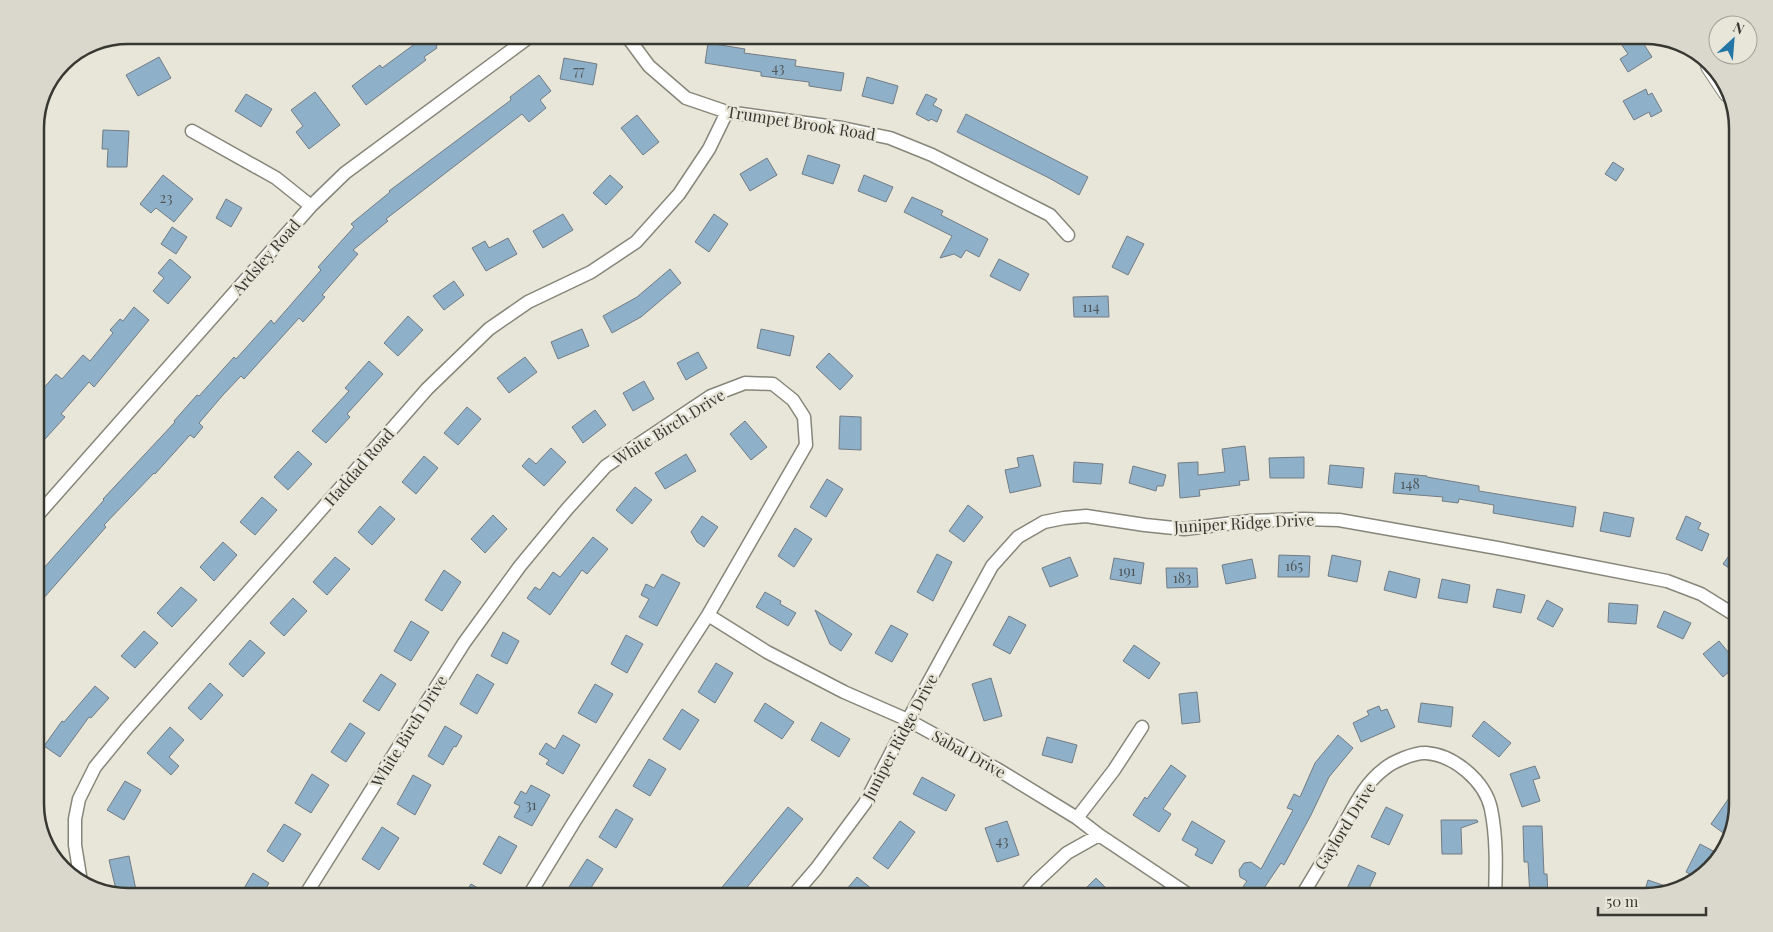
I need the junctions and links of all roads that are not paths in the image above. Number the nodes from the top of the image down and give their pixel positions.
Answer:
1 (520, 44) edge
2 (633, 44) edge
3 (727, 112) junction
4 (192, 131) dead end
5 (310, 206) junction
6 (1068, 235) dead end
7 (44, 508) edge
8 (1729, 611) edge
9 (708, 615) junction
10 (908, 720) junction
11 (1142, 727) dead end
12 (1077, 818) junction
13 (1099, 835) junction
14 (79, 873) edge
15 (310, 888) edge
16 (534, 888) edge
17 (800, 888) edge
18 (1030, 888) edge
19 (1178, 888) edge
20 (1306, 888) edge
21 (1495, 888) edge

1 - 5 street, Ardsley Road
2 - 3 street, Trumpet Brook Road
3 - 6 street, Trumpet Brook Road
3 - 14 street, Haddad Road
4 - 5 street
5 - 7 street, Ardsley Road
8 - 10 street, Juniper Ridge Drive
9 - 10 street, Sabal Drive
9 - 15 street, White Birch Drive
9 - 16 street, White Birch Drive
10 - 12 street, Sabal Drive
10 - 17 street, Juniper Ridge Drive
11 - 12 street
12 - 13 street, Sabal Drive
13 - 18 street
13 - 19 street, Sabal Drive
20 - 21 street, Gaylord Drive

